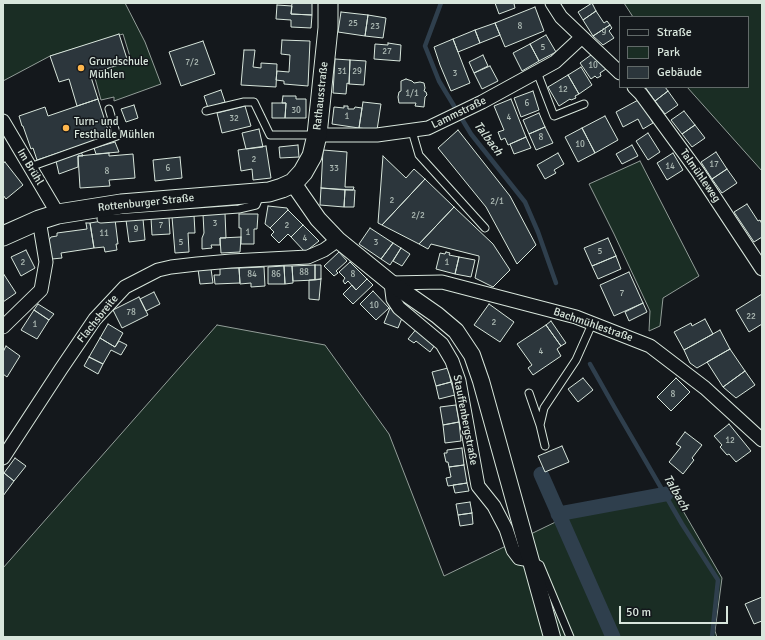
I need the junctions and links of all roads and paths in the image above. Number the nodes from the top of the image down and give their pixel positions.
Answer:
1 (328, 3) edge
2 (552, 3) edge
3 (582, 36) junction
4 (537, 72) junction
5 (619, 72) edge
6 (635, 88) edge
7 (584, 104) dead end
8 (109, 109) dead end
9 (206, 112) dead end
10 (3, 121) edge
11 (412, 131) junction
12 (317, 135) junction
13 (30, 167) junction
14 (293, 183) junction
15 (261, 193) junction
16 (58, 214) junction
17 (101, 218) dead end
18 (39, 220) junction
19 (485, 228) dead end
20 (3, 236) edge
21 (338, 240) junction
22 (762, 269) edge
23 (391, 283) junction
24 (592, 324) junction
25 (3, 327) edge
26 (529, 393) dead end
27 (540, 425) junction
28 (762, 440) edge
29 (545, 446) dead end
30 (3, 458) edge
31 (530, 560) junction
32 (552, 637) edge
33 (570, 637) edge

1 - 12 main road, Rathausstraße
2 - 3 street
3 - 4 street, Lammstraße
3 - 5 street
4 - 7 lane
4 - 11 street, Lammstraße
6 - 22 street, Talmühleweg
8 - 13 lane
9 - 12 lane
10 - 13 street, Im Brühl
11 - 12 street, Lammstraße
11 - 19 lane
12 - 14 main road, Rathausstraße
13 - 16 street, Im Brühl
14 - 15 main road, Rottenburger Straße
14 - 21 street, Stauffenbergstraße
15 - 16 main road, Rottenburger Straße
15 - 17 lane
16 - 18 main road, Rottenburger Straße
18 - 20 main road, Rottenburger Straße
18 - 25 street
21 - 23 street, Stauffenbergstraße
21 - 30 street, Flachsbreite
23 - 24 street, Bachmühlestraße
23 - 31 street, Stauffenbergstraße
23 - 31 street, Stauffenbergstraße
24 - 27 lane
24 - 28 street, Bachmühlestraße
26 - 27 lane
27 - 29 lane
31 - 32 street, Stauffenbergstraße
31 - 33 lane

